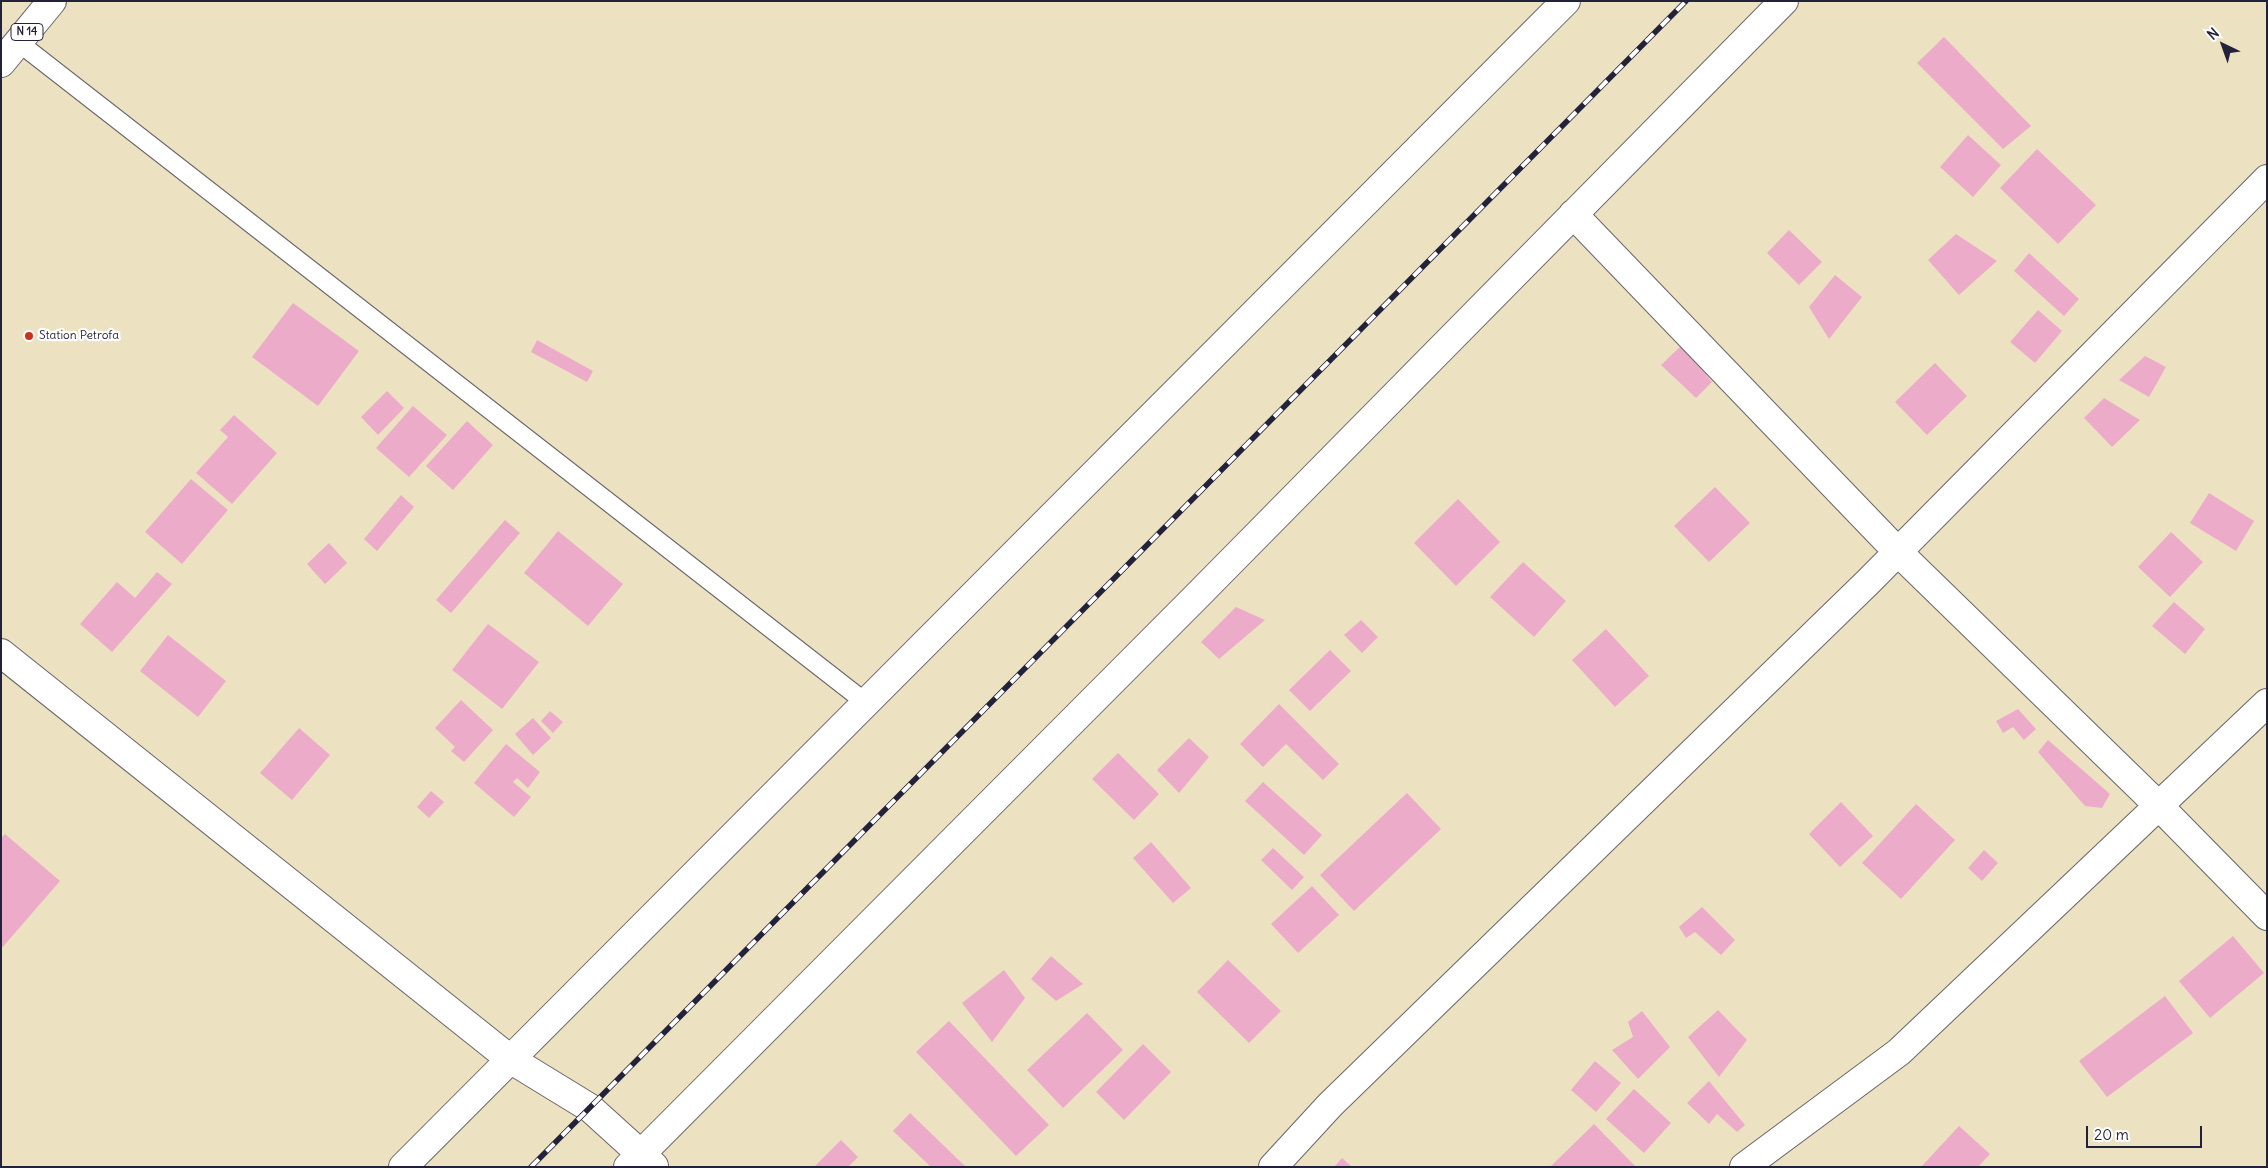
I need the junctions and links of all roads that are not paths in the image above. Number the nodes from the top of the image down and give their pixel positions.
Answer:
1 (52, 1) edge
2 (1566, 1) edge
3 (1784, 1) edge
4 (18, 42) junction
5 (1, 63) edge
6 (2267, 179) edge
7 (1573, 214) junction
8 (1898, 552) junction
9 (1, 654) edge
10 (865, 702) junction
11 (2267, 703) edge
12 (2159, 806) junction
13 (2267, 916) edge
14 (510, 1059) junction
15 (1760, 1162) edge
16 (641, 1163) edge
17 (403, 1167) edge
18 (1273, 1167) edge

1 - 4 street, N 14
2 - 10 street
3 - 7 street
4 - 5 street, N 14
4 - 10 lane
6 - 8 street
7 - 8 street
7 - 16 street
8 - 12 street
8 - 18 street
9 - 14 street
10 - 14 street
11 - 12 street
12 - 13 street
12 - 15 street
14 - 16 street
14 - 17 street

